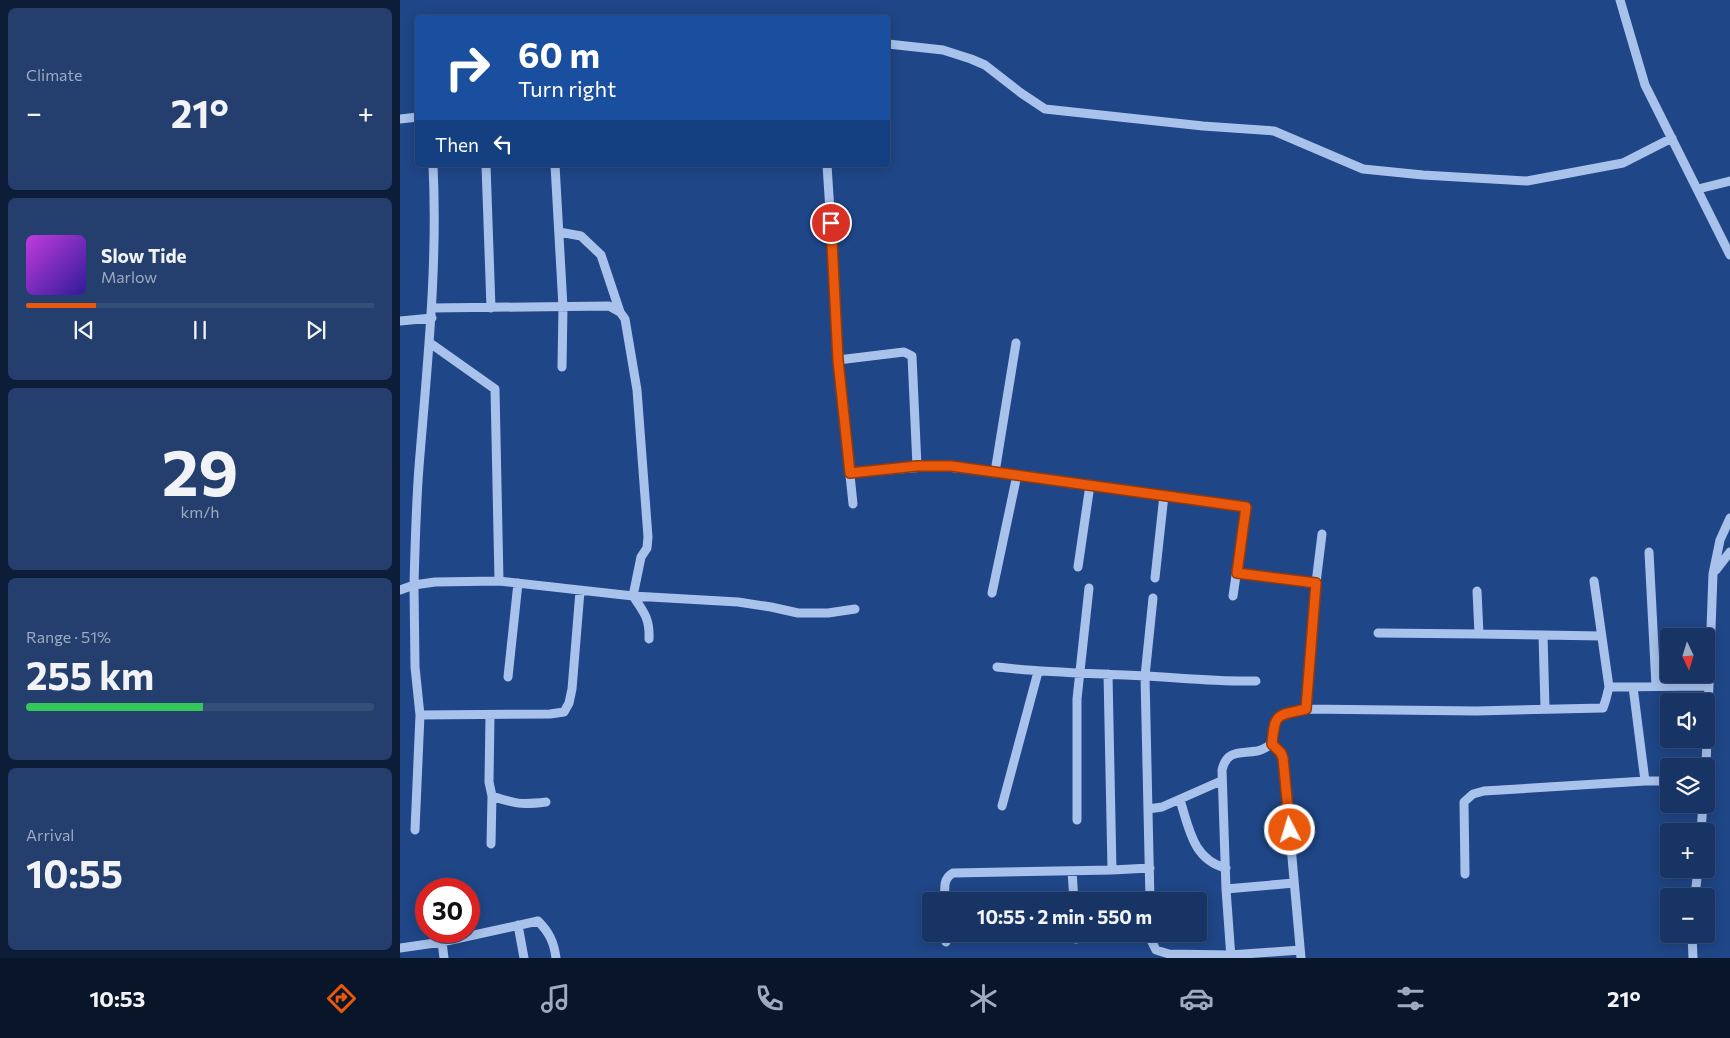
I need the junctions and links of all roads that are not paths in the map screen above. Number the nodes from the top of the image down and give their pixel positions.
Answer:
1 (1620, 0) edge
2 (890, 44) edge
3 (415, 117) edge
4 (400, 119) edge
5 (1672, 138) junction
6 (433, 167) edge
7 (486, 167) edge
8 (555, 167) edge
9 (826, 167) edge
10 (1730, 181) edge
11 (1698, 189) junction
12 (558, 232) junction
13 (1730, 255) edge
14 (563, 307) junction
15 (492, 308) junction
16 (620, 312) junction
17 (432, 313) junction
18 (400, 321) edge
19 (430, 342) junction
20 (1016, 343) dead end
21 (838, 360) junction
22 (562, 367) dead end
23 (917, 466) junction
24 (995, 472) junction
25 (850, 473) junction
26 (1017, 475) junction
27 (1090, 485) junction
28 (1164, 495) junction
29 (853, 504) dead end
30 (1730, 518) edge
31 (1322, 534) dead end
32 (1649, 552) dead end
33 (1727, 554) edge
34 (1078, 567) dead end
35 (1237, 573) junction
36 (1713, 574) junction
37 (1155, 578) dead end
38 (499, 581) junction
39 (1594, 581) dead end
40 (518, 583) junction
41 (1316, 583) junction
42 (414, 585) junction
43 (1089, 588) dead end
44 (400, 590) edge
45 (580, 591) junction
46 (1477, 591) dead end
47 (992, 593) dead end
48 (633, 596) junction
49 (1233, 596) dead end
50 (1152, 598) dead end
51 (855, 609) dead end
52 (1378, 634) dead end
53 (1479, 634) junction
54 (1543, 635) junction
55 (1602, 636) junction
56 (649, 639) dead end
57 (997, 667) dead end
58 (1038, 672) junction
59 (1079, 673) junction
60 (1108, 674) junction
61 (508, 676) dead end
62 (1145, 676) junction
63 (1256, 681) dead end
64 (1656, 686) junction
65 (1708, 686) junction
66 (1609, 687) junction
67 (1633, 687) junction
68 (1545, 708) junction
69 (1306, 709) junction
70 (420, 715) junction
71 (490, 716) junction
72 (1272, 744) junction
73 (1706, 758) edge
74 (1645, 780) junction
75 (1660, 780) edge
76 (1222, 782) junction
77 (492, 796) junction
78 (1180, 800) junction
79 (546, 802) dead end
80 (1002, 806) dead end
81 (1148, 809) junction
82 (1077, 820) dead end
83 (415, 830) dead end
84 (491, 844) dead end
85 (1150, 868) junction
86 (1226, 868) junction
87 (1112, 870) junction
88 (1072, 871) junction
89 (1465, 874) dead end
90 (1294, 883) junction
91 (1226, 889) junction
92 (945, 892) edge
93 (1073, 892) edge
94 (1150, 892) edge
95 (518, 925) junction
96 (480, 934) edge
97 (1152, 942) edge
98 (435, 943) edge
99 (442, 943) edge
100 (1692, 943) edge
101 (400, 948) edge
102 (1300, 954) edge
103 (1230, 957) edge
104 (444, 958) edge
105 (524, 958) edge
106 (556, 958) edge
107 (1693, 958) edge

1 - 5 street
2 - 5 street
3 - 4 street
5 - 11 street
6 - 17 street
7 - 15 street
8 - 12 street
9 - 21 street
10 - 11 street
11 - 13 street
12 - 14 street
12 - 16 street
14 - 15 street
14 - 16 street
14 - 22 street
15 - 17 street
16 - 48 street
17 - 18 street
17 - 19 street
19 - 38 street
19 - 42 street
20 - 24 street
21 - 23 street
21 - 25 street
23 - 24 street
23 - 25 street
24 - 26 street
25 - 29 street
26 - 27 street
26 - 47 street
27 - 28 street
27 - 34 street
28 - 35 street
28 - 37 street
30 - 36 street
31 - 41 street
32 - 64 street
33 - 36 street
35 - 41 street
35 - 49 street
36 - 65 street
38 - 40 street
38 - 42 street
39 - 55 street
40 - 45 street
40 - 61 street
41 - 69 street
42 - 44 street
42 - 70 street
43 - 59 street
45 - 48 street
45 - 71 street
46 - 53 street
48 - 51 street
48 - 56 street
50 - 62 street
52 - 53 street
53 - 54 street
54 - 55 street
54 - 68 street
55 - 66 street
57 - 58 street
58 - 59 street
58 - 80 street
59 - 60 street
59 - 82 street
60 - 62 street
60 - 87 street
62 - 63 street
62 - 81 street
64 - 65 street
64 - 67 street
65 - 73 street
66 - 67 street
66 - 68 street
67 - 74 street
68 - 69 street
69 - 72 street
70 - 71 street
70 - 83 street
71 - 77 street
72 - 76 street
72 - 90 street
74 - 75 street
74 - 89 street
76 - 78 street
76 - 86 street
77 - 79 street
77 - 84 street
78 - 81 street
78 - 86 street
81 - 85 street
85 - 87 street
85 - 94 street
86 - 91 street
87 - 88 street
88 - 92 street
88 - 93 street
90 - 91 street
90 - 102 street
91 - 103 street
95 - 96 street
95 - 105 street
95 - 106 street
97 - 103 street
98 - 101 street
99 - 104 street
100 - 107 street
102 - 103 street

